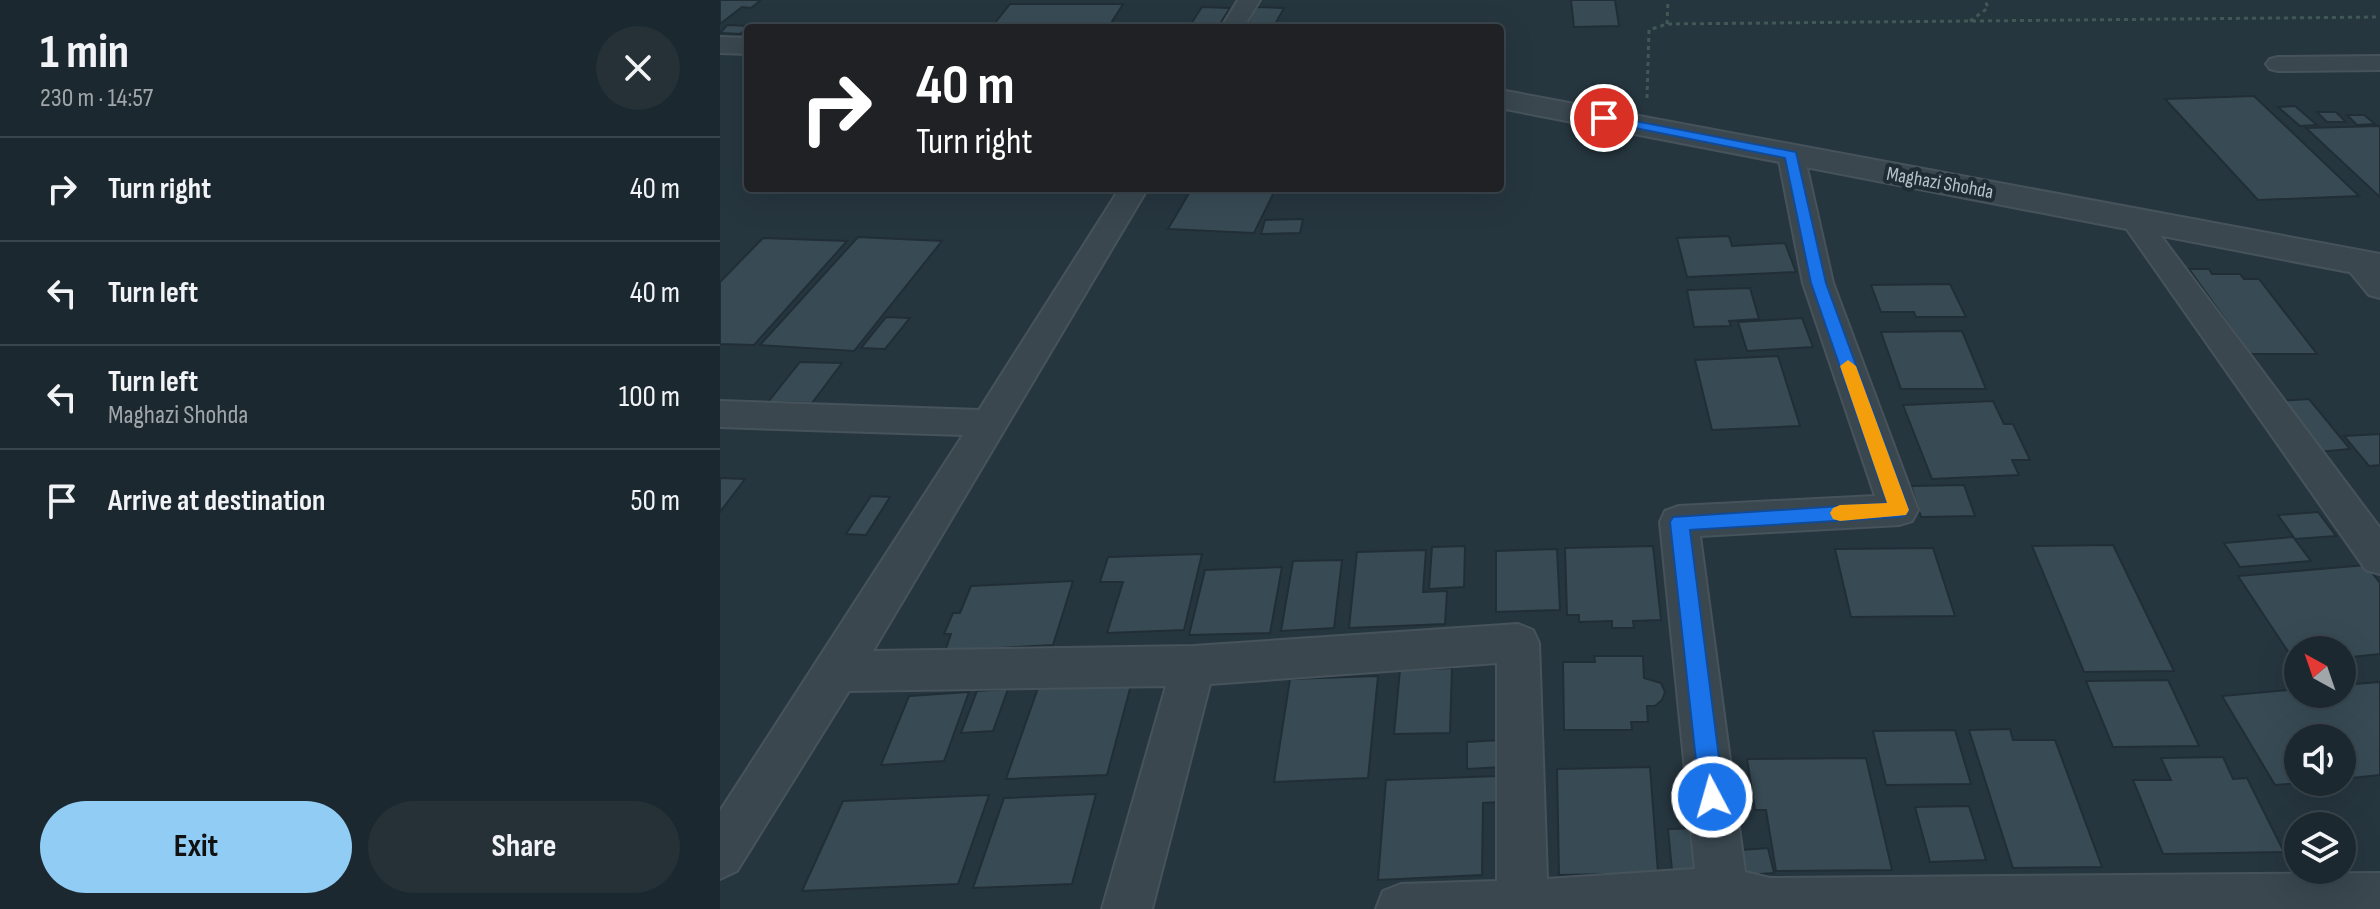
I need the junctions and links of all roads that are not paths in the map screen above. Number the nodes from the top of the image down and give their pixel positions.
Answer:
1 (1249, 0) edge
2 (1234, 24) edge
3 (720, 45) edge
4 (744, 46) edge
5 (720, 57) edge
6 (744, 58) edge
7 (2380, 63) edge
8 (2278, 64) dead end
9 (1504, 100) edge
10 (1504, 116) edge
11 (1793, 163) junction
12 (1132, 192) edge
13 (2140, 227) junction
14 (2373, 275) edge
15 (720, 414) edge
16 (990, 423) junction
17 (2380, 558) edge
18 (1193, 666) junction
19 (837, 671) junction
20 (720, 854) edge
21 (2380, 898) edge
22 (1754, 901) edge
23 (1522, 906) junction
24 (1127, 909) edge
25 (1401, 909) edge

1 - 2 street
3 - 4 street
5 - 6 street
7 - 8 street
9 - 11 street, Maghazi Shohda
10 - 11 street, Maghazi Shohda
11 - 13 street, Maghazi Shohda
11 - 22 street
12 - 16 street
13 - 14 street, Maghazi Shohda
13 - 17 street
15 - 16 street
16 - 19 street
18 - 19 street
18 - 23 street
18 - 24 street
19 - 20 street
21 - 22 street
22 - 23 street
23 - 25 street

